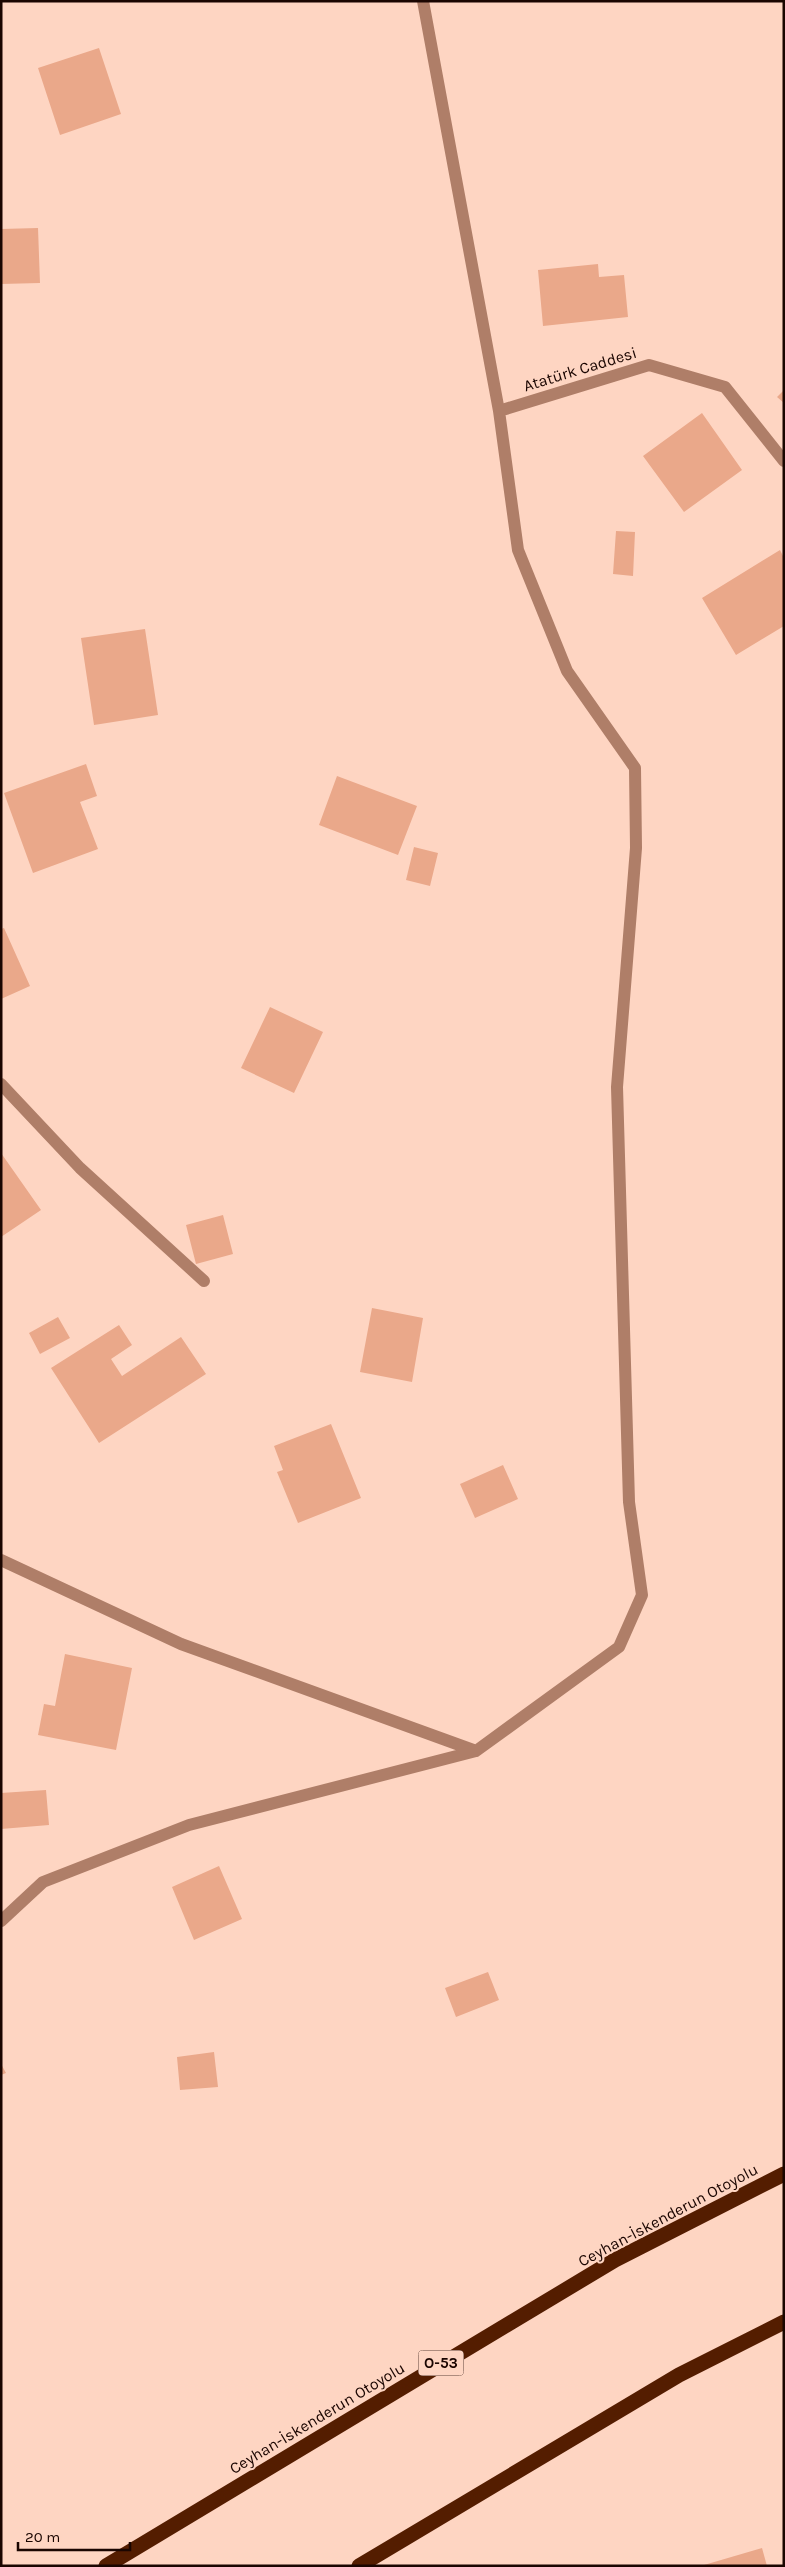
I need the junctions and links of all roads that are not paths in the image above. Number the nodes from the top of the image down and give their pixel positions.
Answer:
1 (423, 1) edge
2 (499, 411) junction
3 (784, 460) edge
4 (1, 1084) edge
5 (204, 1280) dead end
6 (1, 1560) edge
7 (476, 1751) junction
8 (1, 1921) edge
9 (784, 2174) edge
10 (784, 2322) edge
11 (106, 2566) edge
12 (359, 2566) edge

1 - 2 street
2 - 3 street, Atatürk Caddesi
2 - 7 street
4 - 5 street
6 - 7 street
7 - 8 street
9 - 11 highway, Ceyhan-İskenderun Otoyolu / O-53
10 - 12 highway

